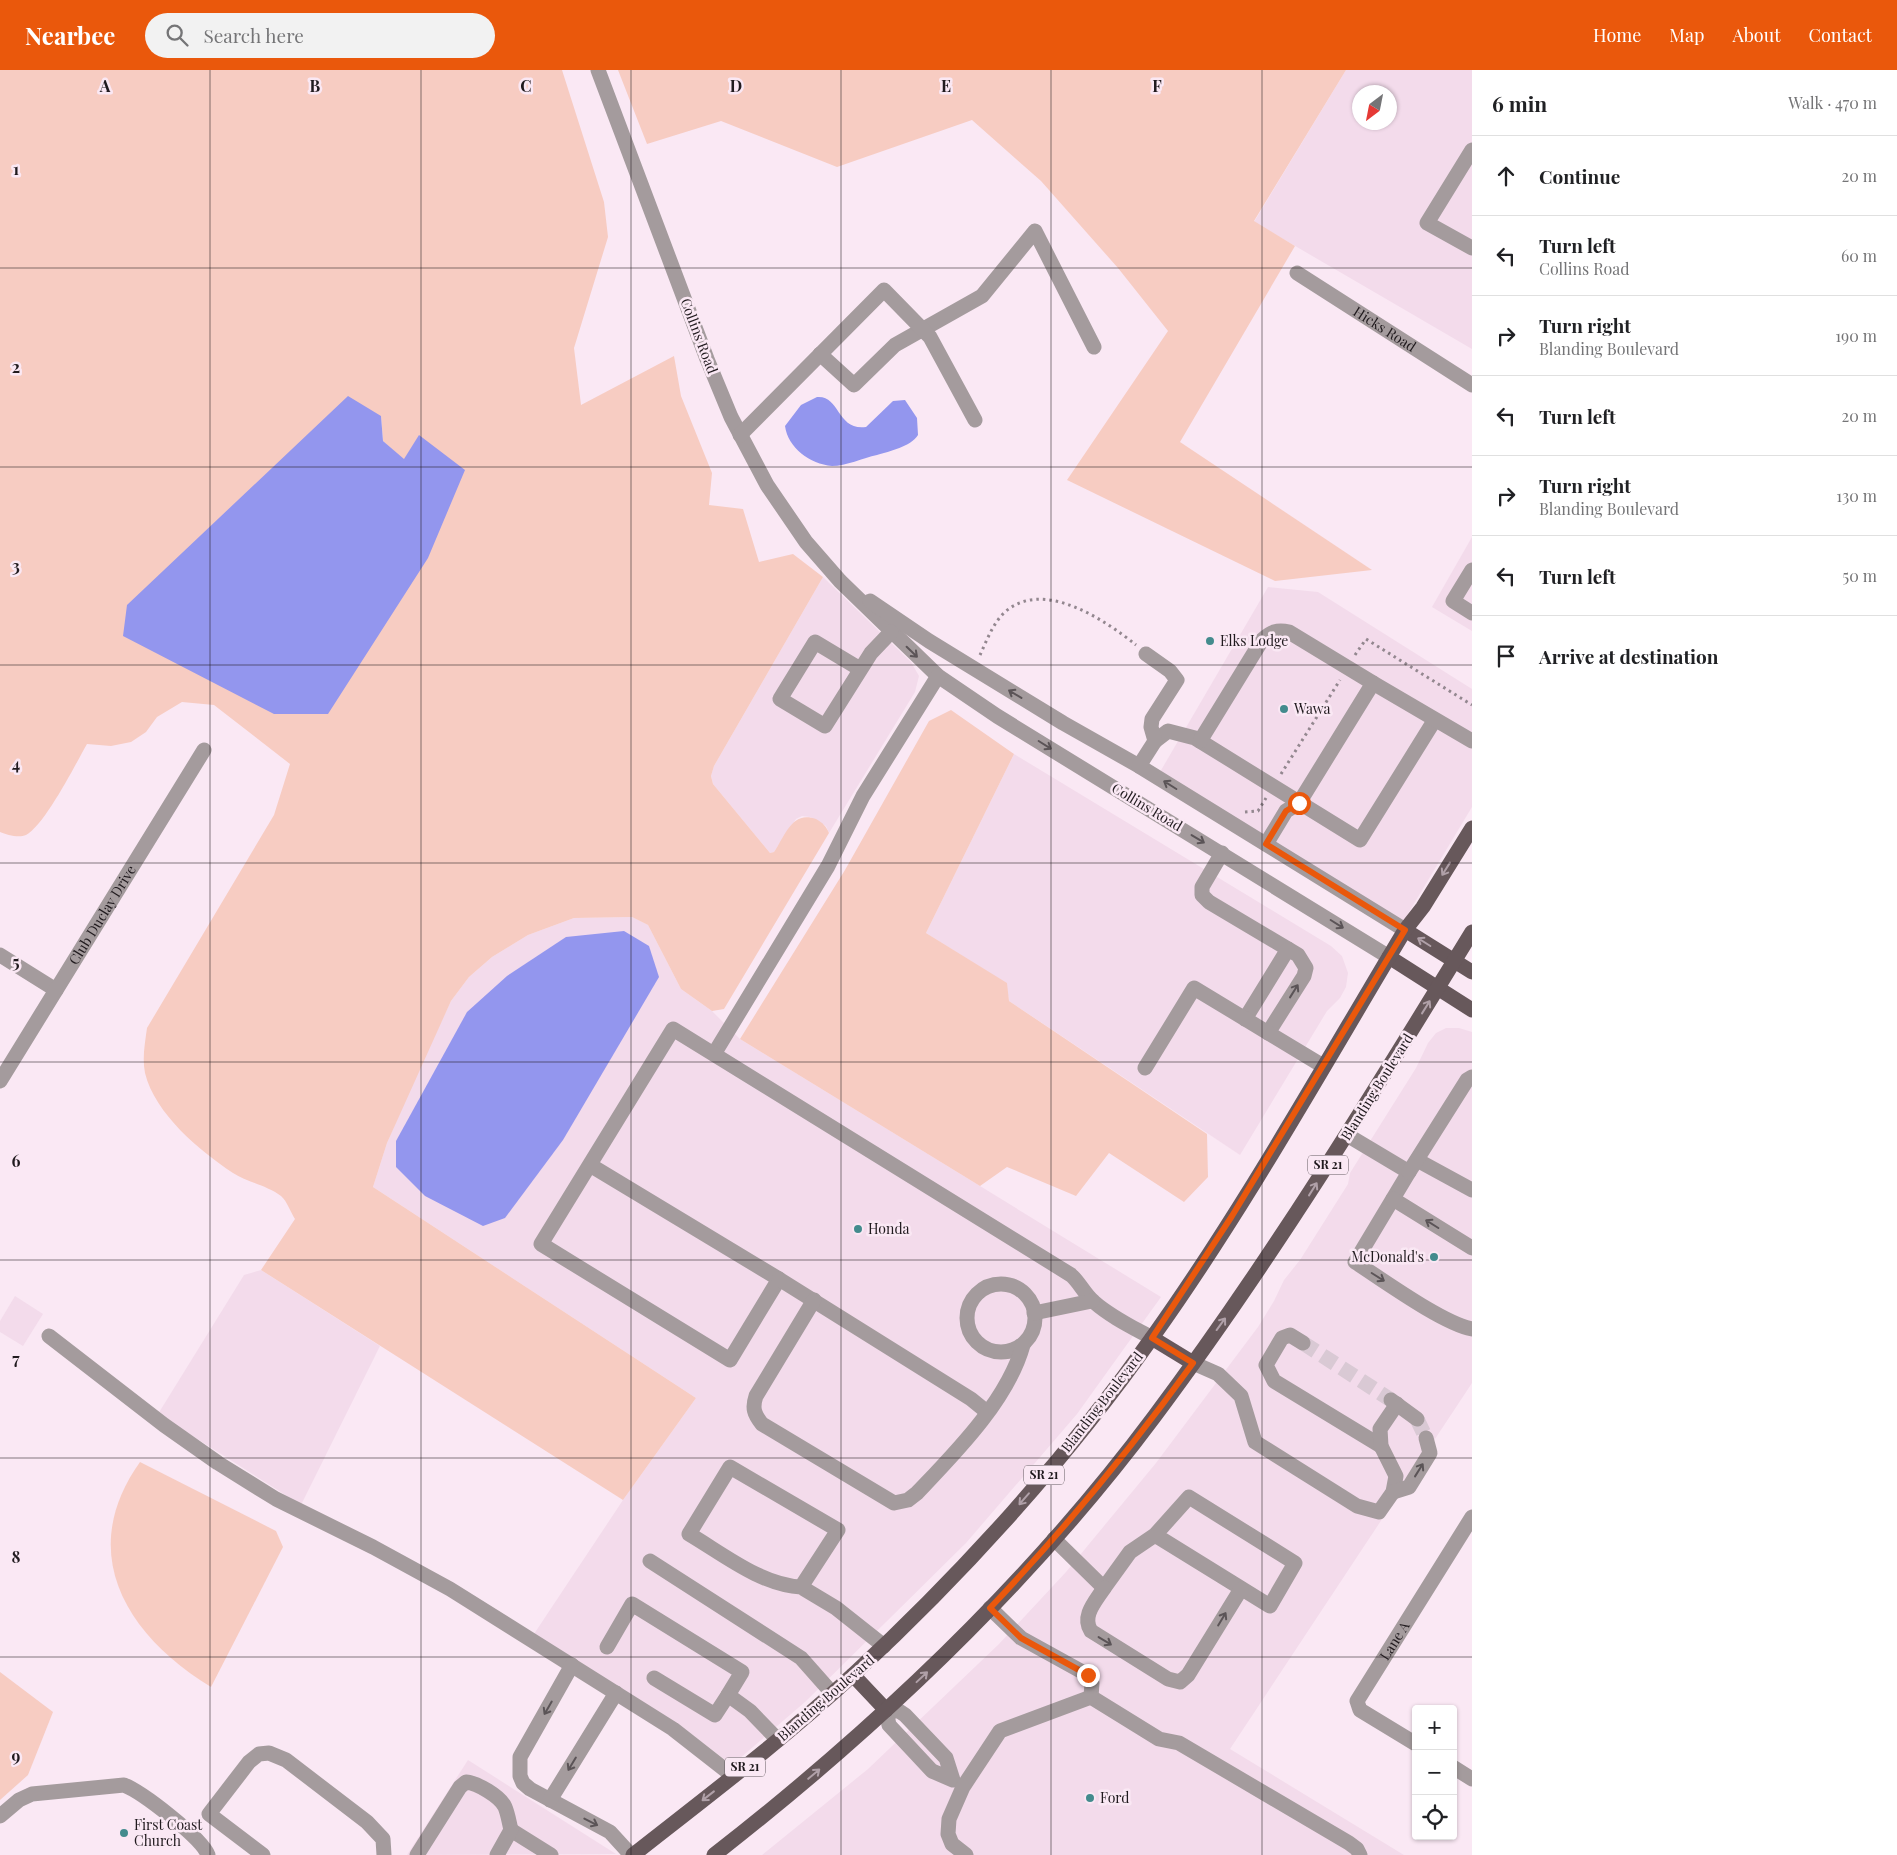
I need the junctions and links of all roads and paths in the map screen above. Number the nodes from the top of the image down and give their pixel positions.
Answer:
1 (598, 70) edge
2 (1472, 150) edge
3 (1472, 248) edge
4 (1297, 273) dead end
5 (923, 329) junction
6 (1094, 347) dead end
7 (820, 354) junction
8 (1472, 385) edge
9 (975, 420) dead end
10 (740, 434) junction
11 (1472, 570) edge
12 (840, 581) junction
13 (1472, 612) edge
14 (891, 632) junction
15 (1146, 654) joint
16 (860, 669) junction
17 (974, 669) junction
18 (938, 676) junction
19 (1373, 684) junction
20 (1434, 721) junction
21 (1155, 741) junction
22 (1200, 741) junction
23 (1472, 742) edge
24 (204, 750) dead end
25 (1139, 766) junction
26 (1299, 803) junction
27 (1472, 828) edge
28 (1266, 844) junction
29 (1222, 853) junction
30 (1405, 930) junction
31 (1472, 932) edge
32 (1288, 950) junction
33 (0, 955) edge
34 (1389, 957) junction
35 (1454, 961) junction
36 (1472, 972) edge
37 (1438, 988) junction
38 (56, 990) junction
39 (1472, 1010) edge
40 (1245, 1018) junction
41 (1268, 1032) junction
42 (714, 1054) junction
43 (1323, 1066) junction
44 (1145, 1068) dead end
45 (1472, 1077) edge
46 (0, 1081) edge
47 (1347, 1135) junction
48 (590, 1165) junction
49 (1413, 1166) junction
50 (1472, 1190) edge
51 (1393, 1199) junction
52 (1472, 1248) edge
53 (780, 1279) junction
54 (814, 1300) junction
55 (1092, 1301) junction
56 (1034, 1313) junction
57 (1472, 1329) edge
58 (49, 1336) dead end
59 (1152, 1338) junction
60 (1304, 1343) tunnel mouth
61 (1023, 1345) junction
62 (1193, 1363) junction
63 (987, 1412) junction
64 (1417, 1419) tunnel mouth
65 (1426, 1438) tunnel mouth
66 (1381, 1446) junction
67 (1393, 1492) junction
68 (1472, 1517) edge
69 (1155, 1535) junction
70 (1054, 1539) junction
71 (650, 1561) dead end
72 (801, 1587) junction
73 (1104, 1588) junction
74 (1241, 1589) junction
75 (990, 1608) junction
76 (884, 1646) junction
77 (607, 1647) dead end
78 (572, 1666) junction
79 (853, 1675) junction
80 (654, 1678) dead end
81 (616, 1692) junction
82 (832, 1693) junction
83 (728, 1695) junction
84 (1091, 1697) junction
85 (886, 1710) junction
86 (778, 1740) junction
87 (1412, 1742) edge
88 (1457, 1770) edge
89 (733, 1776) junction
90 (1472, 1779) edge
91 (958, 1784) junction
92 (550, 1800) junction
93 (0, 1816) edge
94 (217, 1820) junction
95 (511, 1830) junction
96 (200, 1841) junction
97 (208, 1855) edge
98 (263, 1855) edge
99 (384, 1855) edge
100 (417, 1855) edge
101 (497, 1855) edge
102 (550, 1855) edge
103 (632, 1855) edge
104 (714, 1855) edge
105 (966, 1855) edge
106 (1360, 1855) edge

1 - 10 street, Collins Road
2 - 3 street
4 - 8 street, Hicks Road
5 - 6 street
5 - 7 street
5 - 7 street
5 - 9 street
7 - 10 street
10 - 12 street, Collins Road
11 - 13 street
12 - 14 street, Collins Road
12 - 17 street, Collins Road
14 - 16 street
14 -> 18 street, Collins Road
15 - 17 path
15 - 21 street
16 - 16 street
25 -> 17 street, Collins Road
18 -> 29 street, Collins Road
18 - 42 street
19 - 20 street
19 - 22 street
19 - 26 street
20 - 23 street
20 - 26 street
21 - 22 street
21 - 25 street
22 - 26 street
24 - 38 street, Club Duclay Drive
28 -> 25 street, Collins Road
26 - 28 street
27 -> 30 main road, Blanding Boulevard / SR 21
28 - 30 street, Collins Road
29 - 32 street
29 -> 34 street, Collins Road
30 - 34 main road, Blanding Boulevard / SR 21
35 -> 30 main road, Collins Road
31 - 35 main road, Blanding Boulevard / SR 21
32 - 40 street
41 -> 32 street
33 - 38 street
34 - 37 main road, Collins Road
34 - 43 main road, Blanding Boulevard / SR 21
35 - 36 main road, Collins Road
35 - 37 main road, Blanding Boulevard / SR 21
37 - 39 main road, Collins Road
47 -> 37 main road, Blanding Boulevard / SR 21
38 - 46 street, Club Duclay Drive
40 - 41 street
40 - 44 street
41 - 43 street
42 - 48 street
42 - 55 street
43 - 59 main road, Blanding Boulevard / SR 21
45 - 49 street
47 - 49 street
62 -> 47 main road, Blanding Boulevard / SR 21
48 - 53 street
48 - 53 street
49 - 50 street
49 - 51 street
52 -> 51 street
51 -> 57 street
53 - 54 street
54 - 63 street
54 - 63 street
55 - 56 street
55 - 59 street
56 - 61 street
56 - 61 street
58 - 78 street
59 - 62 main road
59 -> 76 main road, Blanding Boulevard / SR 21
60 - 66 street
61 - 63 street
62 - 67 street
62 - 70 main road, Blanding Boulevard / SR 21
64 - 66 street
67 -> 65 street
66 - 67 street
68 - 87 street, Lane A
69 - 73 street
69 - 74 street
69 - 74 street
70 - 73 street
70 - 75 main road, Blanding Boulevard / SR 21
71 - 82 street
72 - 72 street
72 - 76 street
73 -> 74 street
75 - 84 street
85 -> 75 main road, Blanding Boulevard / SR 21
76 - 79 main road, Blanding Boulevard / SR 21
77 - 83 street
78 - 81 street
78 -> 92 street
79 - 82 main road, Blanding Boulevard / SR 21
79 - 85 main road
80 - 83 street
81 - 89 street
81 -> 92 street
82 - 86 main road, Blanding Boulevard / SR 21
83 - 86 street
84 - 91 street
84 - 106 street
85 - 91 street
104 -> 85 main road, Blanding Boulevard / SR 21
86 - 89 main road, Blanding Boulevard / SR 21
88 - 90 street
89 -> 103 main road, Blanding Boulevard / SR 21
91 - 105 street
92 -> 103 street
93 - 96 street
94 - 96 street
94 - 98 street
94 - 99 street
95 - 100 street
95 - 101 street
95 - 102 street
96 - 97 street

